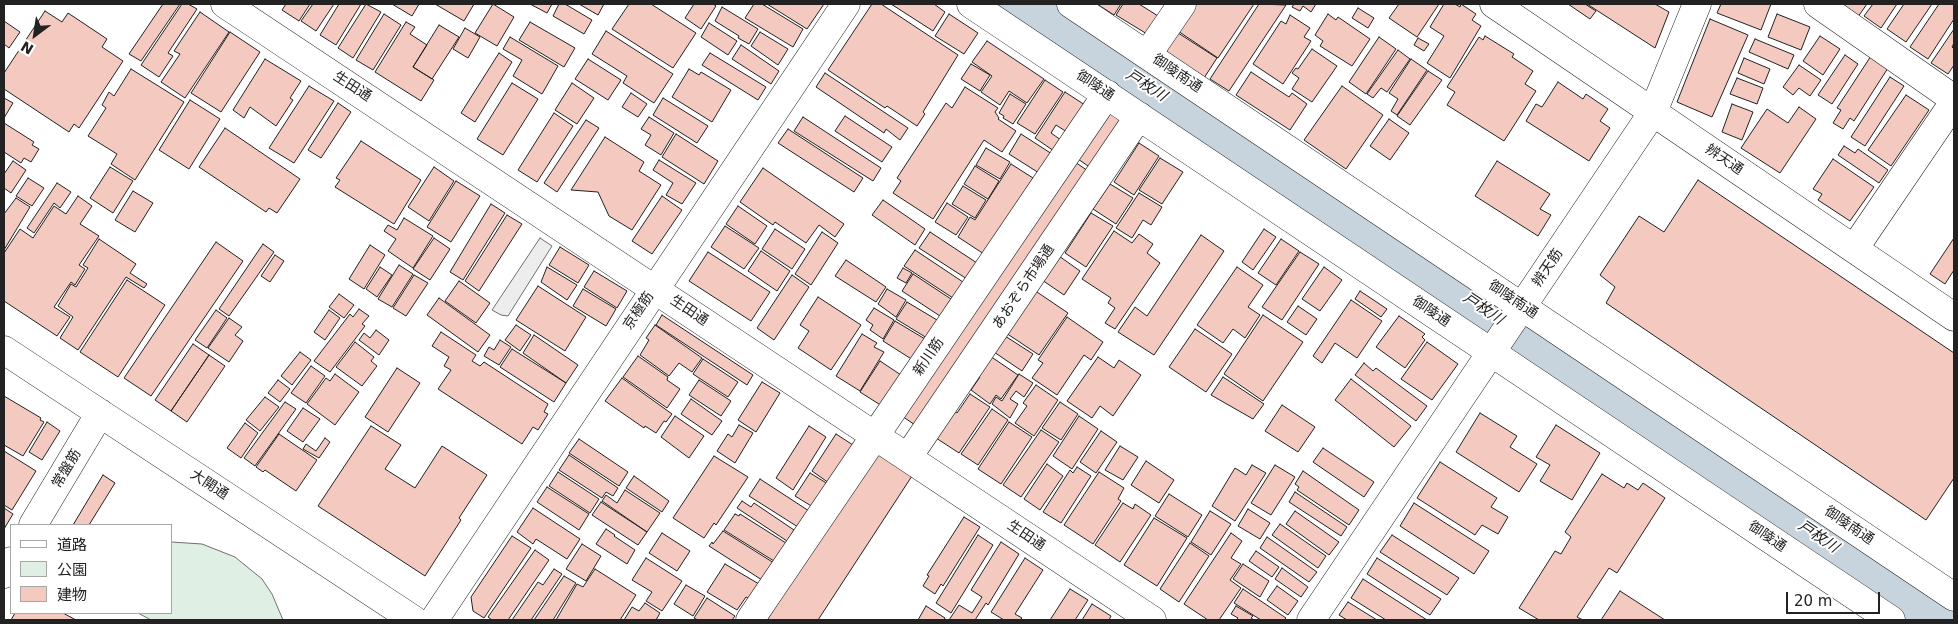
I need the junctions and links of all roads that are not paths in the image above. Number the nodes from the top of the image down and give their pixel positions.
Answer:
1 (225, 4) edge
2 (846, 4) edge
3 (971, 4) edge
4 (1071, 4) edge
5 (1182, 4) edge
6 (1494, 4) edge
7 (1697, 4) edge
8 (1818, 4) edge
9 (1148, 55) junction
10 (1107, 94) junction
11 (1954, 100) edge
12 (1653, 112) junction
13 (1139, 116) junction
14 (1854, 249) junction
15 (655, 288) junction
16 (1520, 310) junction
17 (1954, 317) edge
18 (1494, 349) junction
19 (4, 350) edge
20 (100, 413) junction
21 (875, 435) junction
22 (908, 457) junction
23 (34, 524) edge
24 (10, 563) edge
25 (4, 574) edge
26 (1954, 597) edge
27 (414, 620) edge
28 (434, 620) edge
29 (750, 620) edge
30 (1152, 620) edge
31 (1311, 620) edge
32 (1891, 620) edge

1 - 15 street, 生田通
2 - 15 street, 京極筋
3 - 10 street, 御陵通
4 - 9 street, 御陵南通
5 - 9 street
6 - 12 street, 辨天通
7 - 12 street, 辨天筋
8 - 11 street
9 - 16 street, 御陵南通
10 - 13 street, 御陵通
10 - 21 street, 新川筋
11 - 14 street
12 - 14 street, 辨天通
12 - 16 street, 辨天筋
13 - 18 street, 御陵通
13 - 22 street, あおぞら市場通
14 - 17 street, 辨天通
15 - 21 street, 生田通
15 - 28 street, 京極筋
16 - 18 street, 辨天筋
16 - 26 street, 御陵南通
18 - 31 street, 辨天筋
18 - 32 street, 御陵通
19 - 20 street, 大開通
20 - 23 street, 常盤筋
20 - 27 street, 大開通
21 - 22 street, 生田通
21 - 29 street, 新川筋
22 - 30 street, 生田通
24 - 25 street

